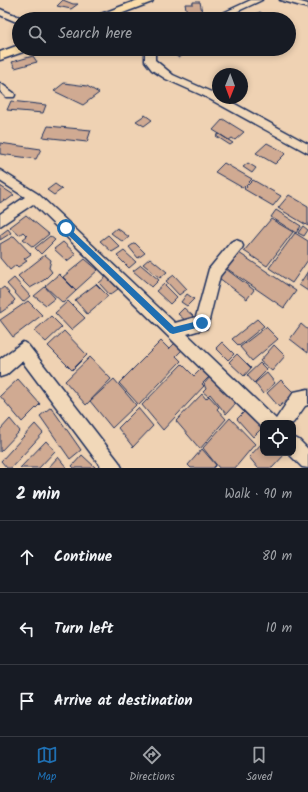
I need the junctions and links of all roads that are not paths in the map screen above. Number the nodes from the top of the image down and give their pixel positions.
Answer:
1 (148, 0) edge
2 (258, 0) edge
3 (284, 0) edge
4 (308, 6) edge
5 (0, 12) edge
6 (116, 12) edge
7 (230, 12) edge
8 (12, 17) edge
9 (12, 52) edge
10 (0, 56) edge
11 (150, 56) edge
12 (0, 86) edge
13 (10, 95) dead end
14 (308, 149) edge
15 (0, 174) edge
16 (34, 197) junction
17 (0, 221) edge
18 (236, 246) dead end
19 (173, 331) junction
20 (0, 369) edge
21 (308, 397) edge
22 (266, 420) edge
23 (285, 420) edge
24 (296, 449) edge
25 (308, 461) edge
26 (113, 468) edge

1 - 6 main road
2 - 7 street
3 - 4 street
5 - 8 street
9 - 10 main road
11 - 14 street
12 - 13 street
15 - 16 street
16 - 17 street
16 - 19 street
18 - 19 street
19 - 22 street
20 - 26 street
21 - 23 street
24 - 25 street

